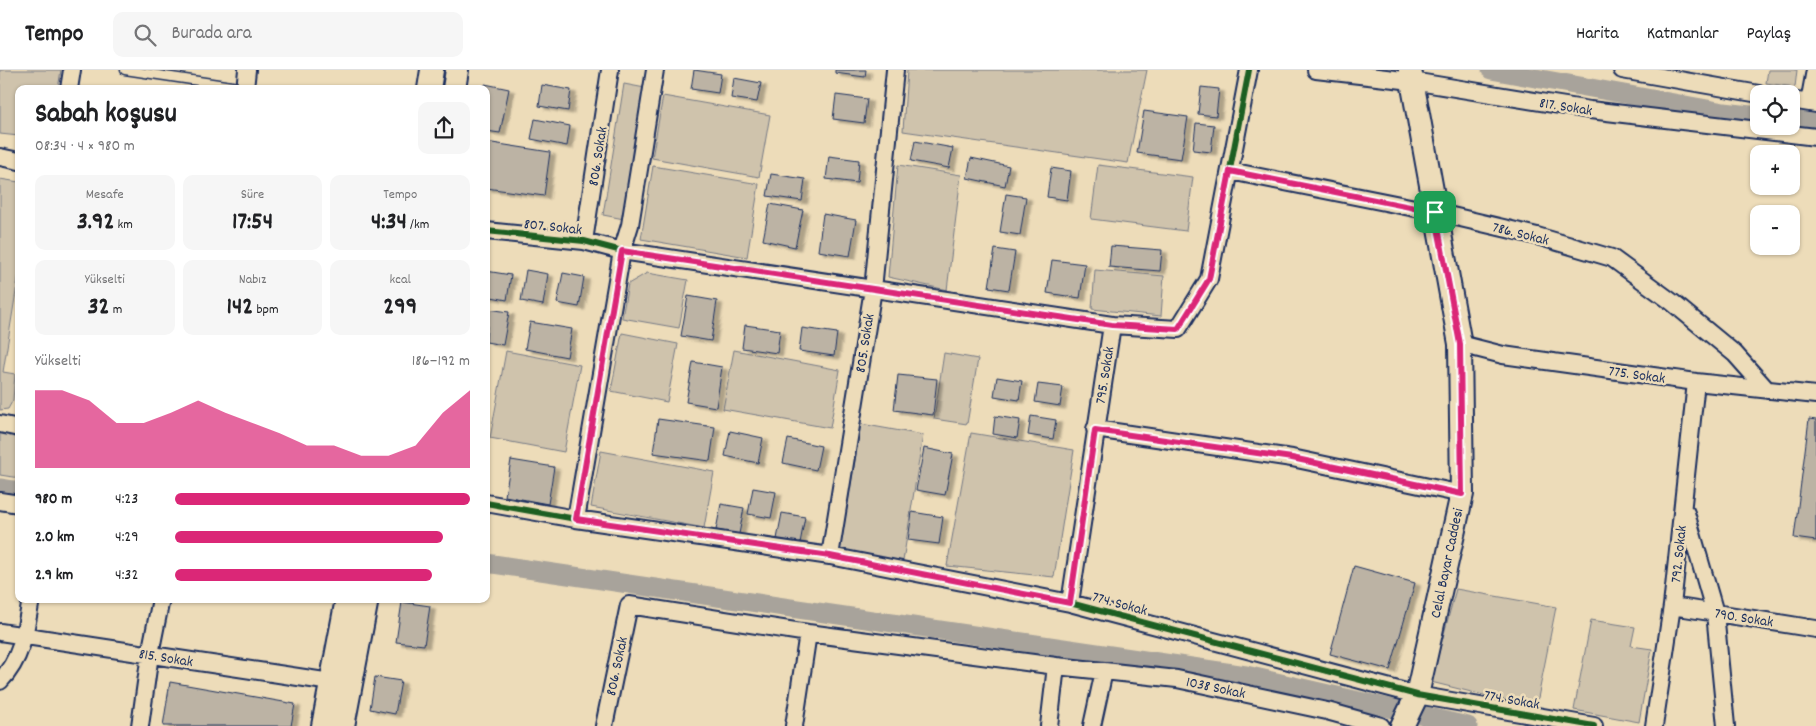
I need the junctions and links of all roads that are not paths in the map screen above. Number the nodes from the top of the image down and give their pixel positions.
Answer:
1 (72, 70) edge
2 (124, 70) edge
3 (247, 70) edge
4 (432, 70) edge
5 (456, 70) edge
6 (610, 70) edge
7 (655, 70) edge
8 (896, 70) edge
9 (1249, 70) edge
10 (1316, 70) edge
11 (1622, 70) edge
12 (1815, 70) edge
13 (1411, 75) edge
14 (70, 85) edge
15 (225, 85) edge
16 (245, 85) edge
17 (430, 85) edge
18 (454, 85) edge
19 (1750, 92) edge
20 (1800, 101) edge
21 (1813, 103) edge
22 (1816, 137) edge
23 (0, 157) edge
24 (15, 160) edge
25 (1230, 171) junction
26 (1435, 212) junction
27 (490, 231) edge
28 (584, 241) junction
29 (622, 251) junction
30 (873, 289) junction
31 (1112, 325) junction
32 (1460, 344) junction
33 (1696, 382) junction
34 (1767, 390) junction
35 (1816, 395) edge
36 (0, 424) edge
37 (15, 427) edge
38 (1095, 430) junction
39 (1462, 494) junction
40 (0, 501) edge
41 (15, 503) edge
42 (490, 504) edge
43 (1683, 505) junction
44 (576, 519) junction
45 (830, 556) junction
46 (30, 603) edge
47 (160, 603) edge
48 (346, 603) edge
49 (366, 603) edge
50 (1070, 603) junction
51 (629, 606) joint
52 (1672, 606) junction
53 (1715, 613) junction
54 (1816, 629) edge
55 (0, 632) edge
56 (808, 633) junction
57 (25, 636) junction
58 (150, 654) junction
59 (1056, 666) junction
60 (1104, 671) junction
61 (0, 681) edge
62 (331, 682) junction
63 (1417, 695) junction
64 (342, 725) edge
65 (140, 726) edge
66 (604, 726) edge
67 (794, 726) edge
68 (1048, 726) edge
69 (1092, 726) edge
70 (1382, 726) edge
71 (1402, 726) edge
72 (1594, 726) edge
73 (1654, 726) edge
74 (1726, 726) edge

1 - 14 street
2 - 15 lane
3 - 16 street
4 - 17 street
5 - 18 street
6 - 28 street, 806. Sokak
7 - 29 street
8 - 30 street, 805. Sokak
9 - 25 street, 807. Sokak
10 - 13 street, 817. Sokak
11 - 19 street
12 - 21 street
13 - 22 street, 817. Sokak
13 - 26 street, Celal Bayar Caddesi
20 - 21 street
23 - 24 street
25 - 26 street, 786. Sokak
25 - 31 street, 807. Sokak
26 - 32 street, Celal Bayar Caddesi
26 - 34 street, 786. Sokak
27 - 28 street, 807. Sokak
28 - 29 street, 807. Sokak
29 - 30 street, 807. Sokak
29 - 44 street
30 - 31 street, 807. Sokak
30 - 45 street, 805. Sokak
31 - 38 street, 795. Sokak
32 - 33 street, 775. Sokak
32 - 39 street, Celal Bayar Caddesi
33 - 34 street, 775. Sokak
33 - 43 street, 792. Sokak
34 - 35 street, 775. Sokak
36 - 37 street
38 - 39 street
38 - 50 street, 795. Sokak
39 - 63 street, Celal Bayar Caddesi
40 - 41 street
42 - 44 street, 774. Sokak
43 - 52 street, 792. Sokak
43 - 53 street
44 - 45 street, 774. Sokak
45 - 50 street, 774. Sokak
46 - 57 street
47 - 58 street
48 - 62 street
49 - 64 street
50 - 63 street, 774. Sokak
51 - 56 street, 1038 Sokak
51 - 66 street, 806. Sokak
52 - 53 street, 790. Sokak
52 - 73 street, 792. Sokak
53 - 54 street, 790. Sokak
53 - 74 street
55 - 57 street, 815. Sokak
56 - 59 street, 1038 Sokak
56 - 67 street
57 - 58 street, 815. Sokak
57 - 61 street
58 - 62 street, 815. Sokak
58 - 65 street
59 - 60 street, 1038 Sokak
59 - 68 street
60 - 69 street
60 - 70 street, 1038 Sokak
62 - 64 street
63 - 71 street, Celal Bayar Caddesi
63 - 72 street, 774. Sokak

